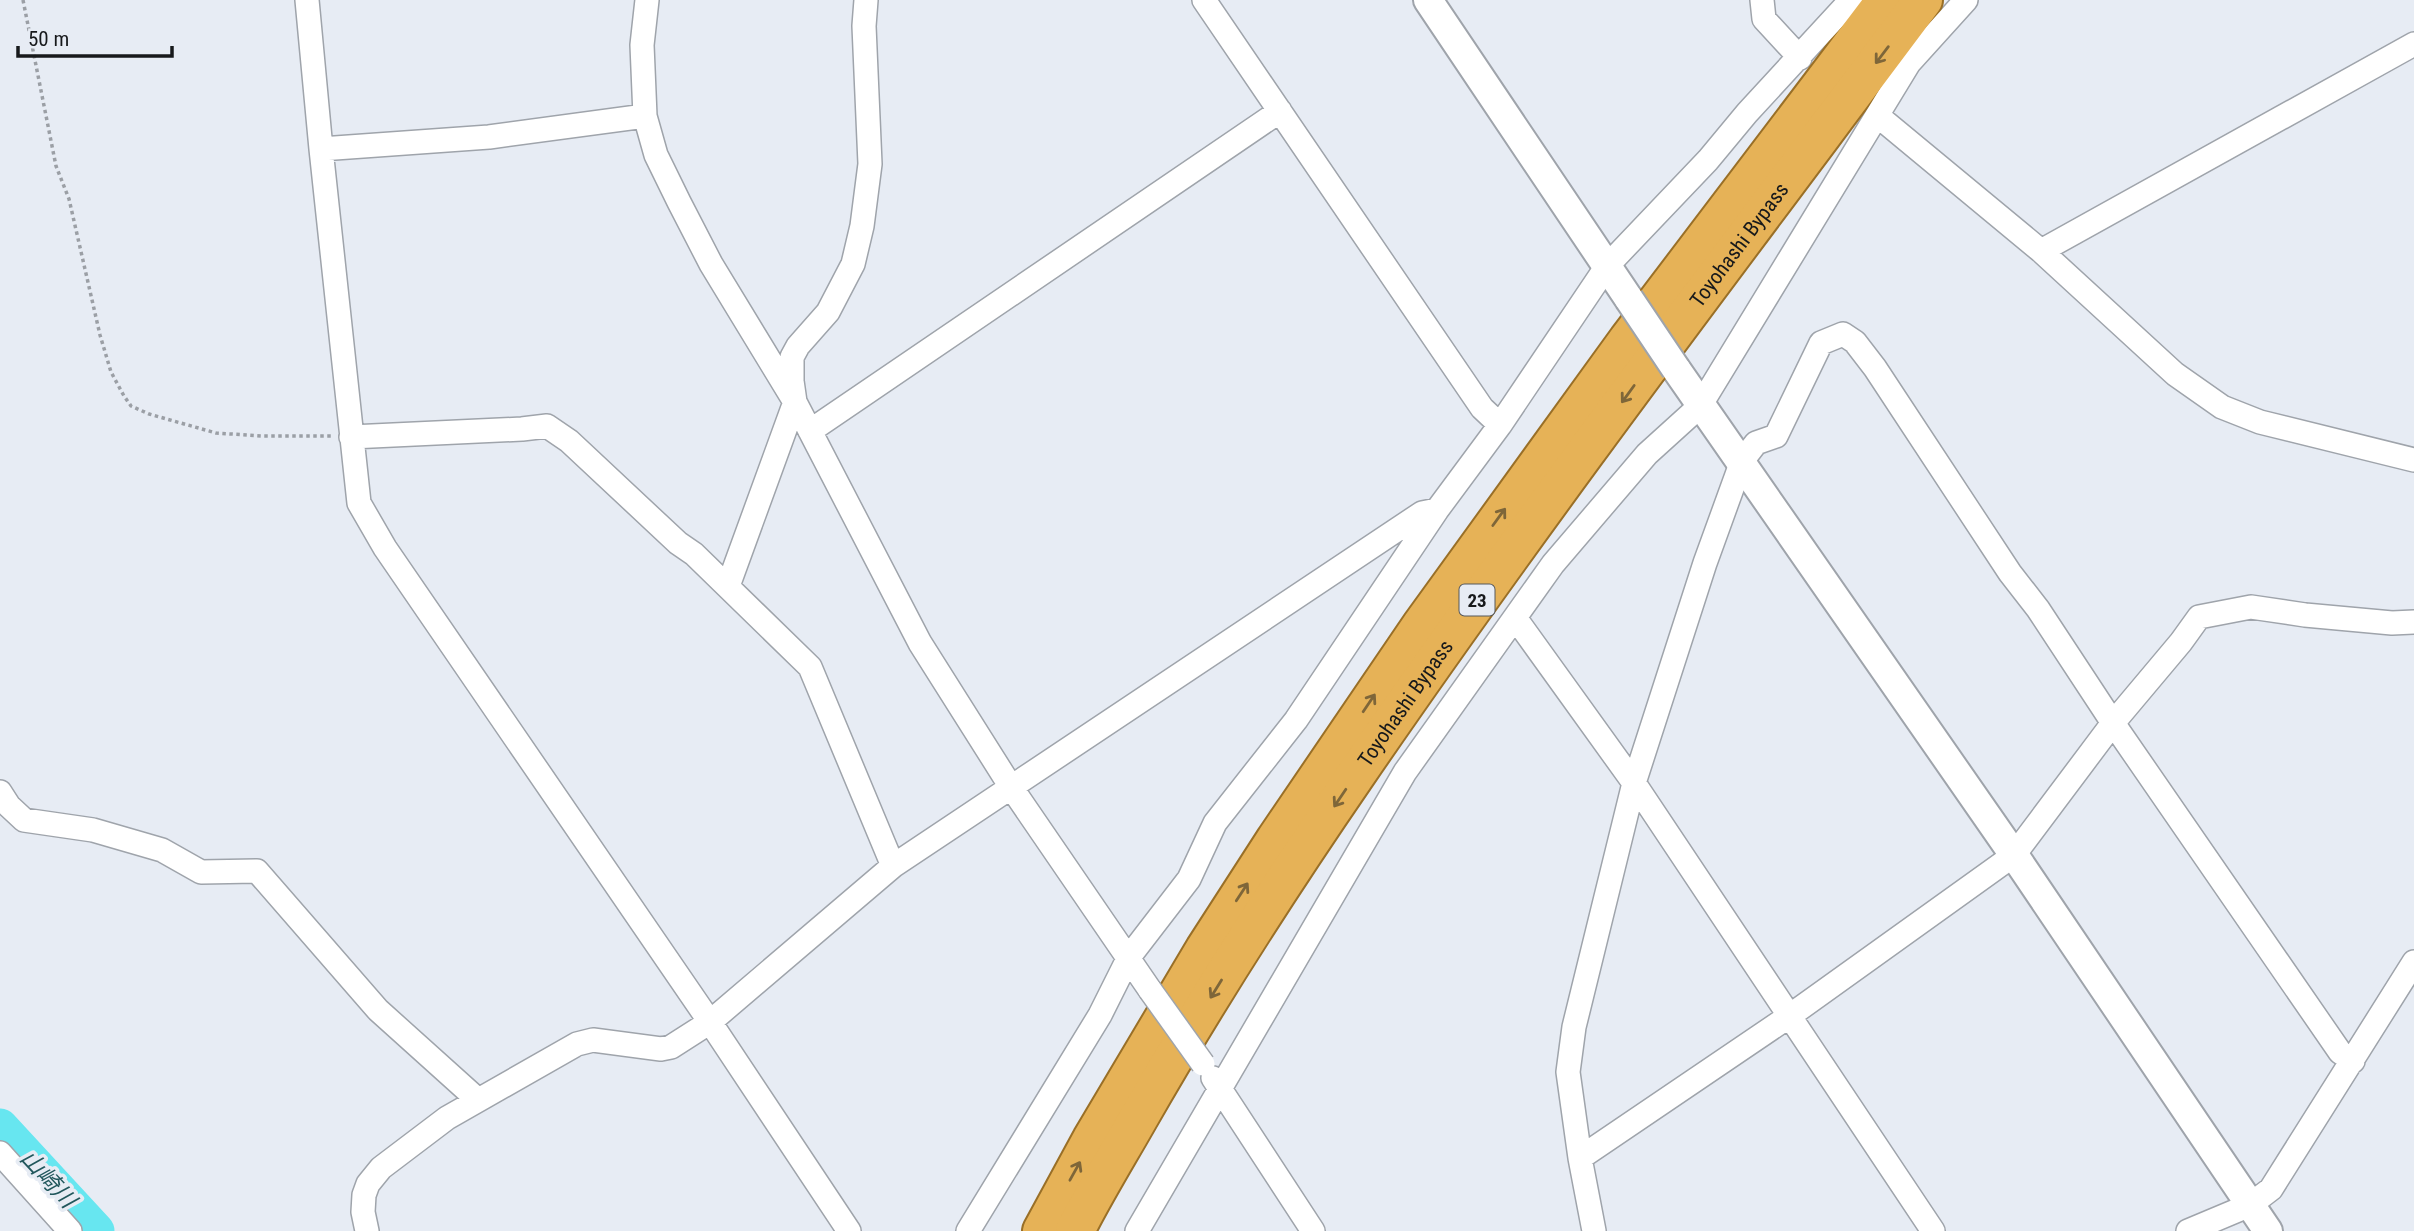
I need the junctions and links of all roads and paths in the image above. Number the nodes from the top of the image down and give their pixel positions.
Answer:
1 (23, 0) edge
2 (307, 0) edge
3 (647, 0) edge
4 (866, 0) edge
5 (1205, 0) edge
6 (1428, 0) edge
7 (1762, 0) edge
8 (1851, 0) edge
9 (1886, 0) edge
10 (1923, 0) edge
11 (1966, 0) edge
12 (2414, 44) edge
13 (1800, 58) junction
14 (1280, 111) junction
15 (645, 116) junction
16 (1878, 116) junction
17 (321, 149) junction
18 (2041, 251) junction
19 (1607, 266) junction
20 (795, 402) junction
21 (1700, 406) junction
22 (1500, 425) junction
23 (810, 431) junction
24 (351, 437) junction
25 (2414, 460) edge
26 (1742, 461) junction
27 (1437, 510) junction
28 (728, 586) junction
29 (1516, 619) junction
30 (2414, 622) edge
31 (2113, 723) junction
32 (1633, 783) junction
33 (1011, 787) junction
34 (0, 792) edge
35 (2014, 855) junction
36 (893, 866) junction
37 (1129, 957) junction
38 (2414, 962) edge
39 (1788, 1017) junction
40 (710, 1022) junction
41 (2353, 1061) junction
42 (1221, 1088) junction
43 (478, 1100) junction
44 (0, 1153) edge
45 (1580, 1158) junction
46 (2250, 1205) junction
47 (70, 1231) edge
48 (367, 1231) edge
49 (849, 1231) edge
50 (968, 1231) edge
51 (1042, 1231) edge
52 (1076, 1231) edge
53 (1137, 1231) edge
54 (1313, 1231) edge
55 (1594, 1231) edge
56 (1933, 1231) edge
57 (2188, 1231) edge
58 (2267, 1231) edge

1 - 24 path
2 - 17 street
3 - 15 street
4 - 20 street
5 - 14 street
6 - 19 street
7 - 13 street
8 - 13 street
51 -> 9 highway, Toyohashi Bypass / 23
10 -> 52 highway, Toyohashi Bypass / 23
11 - 16 street
12 - 18 street
13 - 19 street
14 - 22 street
14 - 23 street
15 - 17 street
15 - 20 street
16 - 18 street
16 - 21 street
17 - 24 street
18 - 25 street
19 - 21 street, bridge
19 - 22 street
20 - 23 street
20 - 28 street
21 - 26 street
21 - 29 street
22 - 27 street
23 - 33 street
24 - 28 street
24 - 40 street
26 - 31 street
26 - 32 street
26 - 35 street
27 - 33 street
27 - 37 street
28 - 36 street
29 - 32 street
29 - 42 street
30 - 31 street
31 - 35 street
31 - 41 street
32 - 39 street
32 - 45 street
33 - 36 street
33 - 37 street
34 - 43 street
35 - 39 street
35 - 46 street
36 - 40 street
37 - 42 street, bridge
37 - 50 street
38 - 41 street
39 - 45 street
39 - 56 street
40 - 43 street
40 - 49 street
41 - 46 street
42 - 53 street
42 - 54 street
43 - 48 street
44 - 47 street
45 - 55 street
46 - 57 street
46 - 58 street

